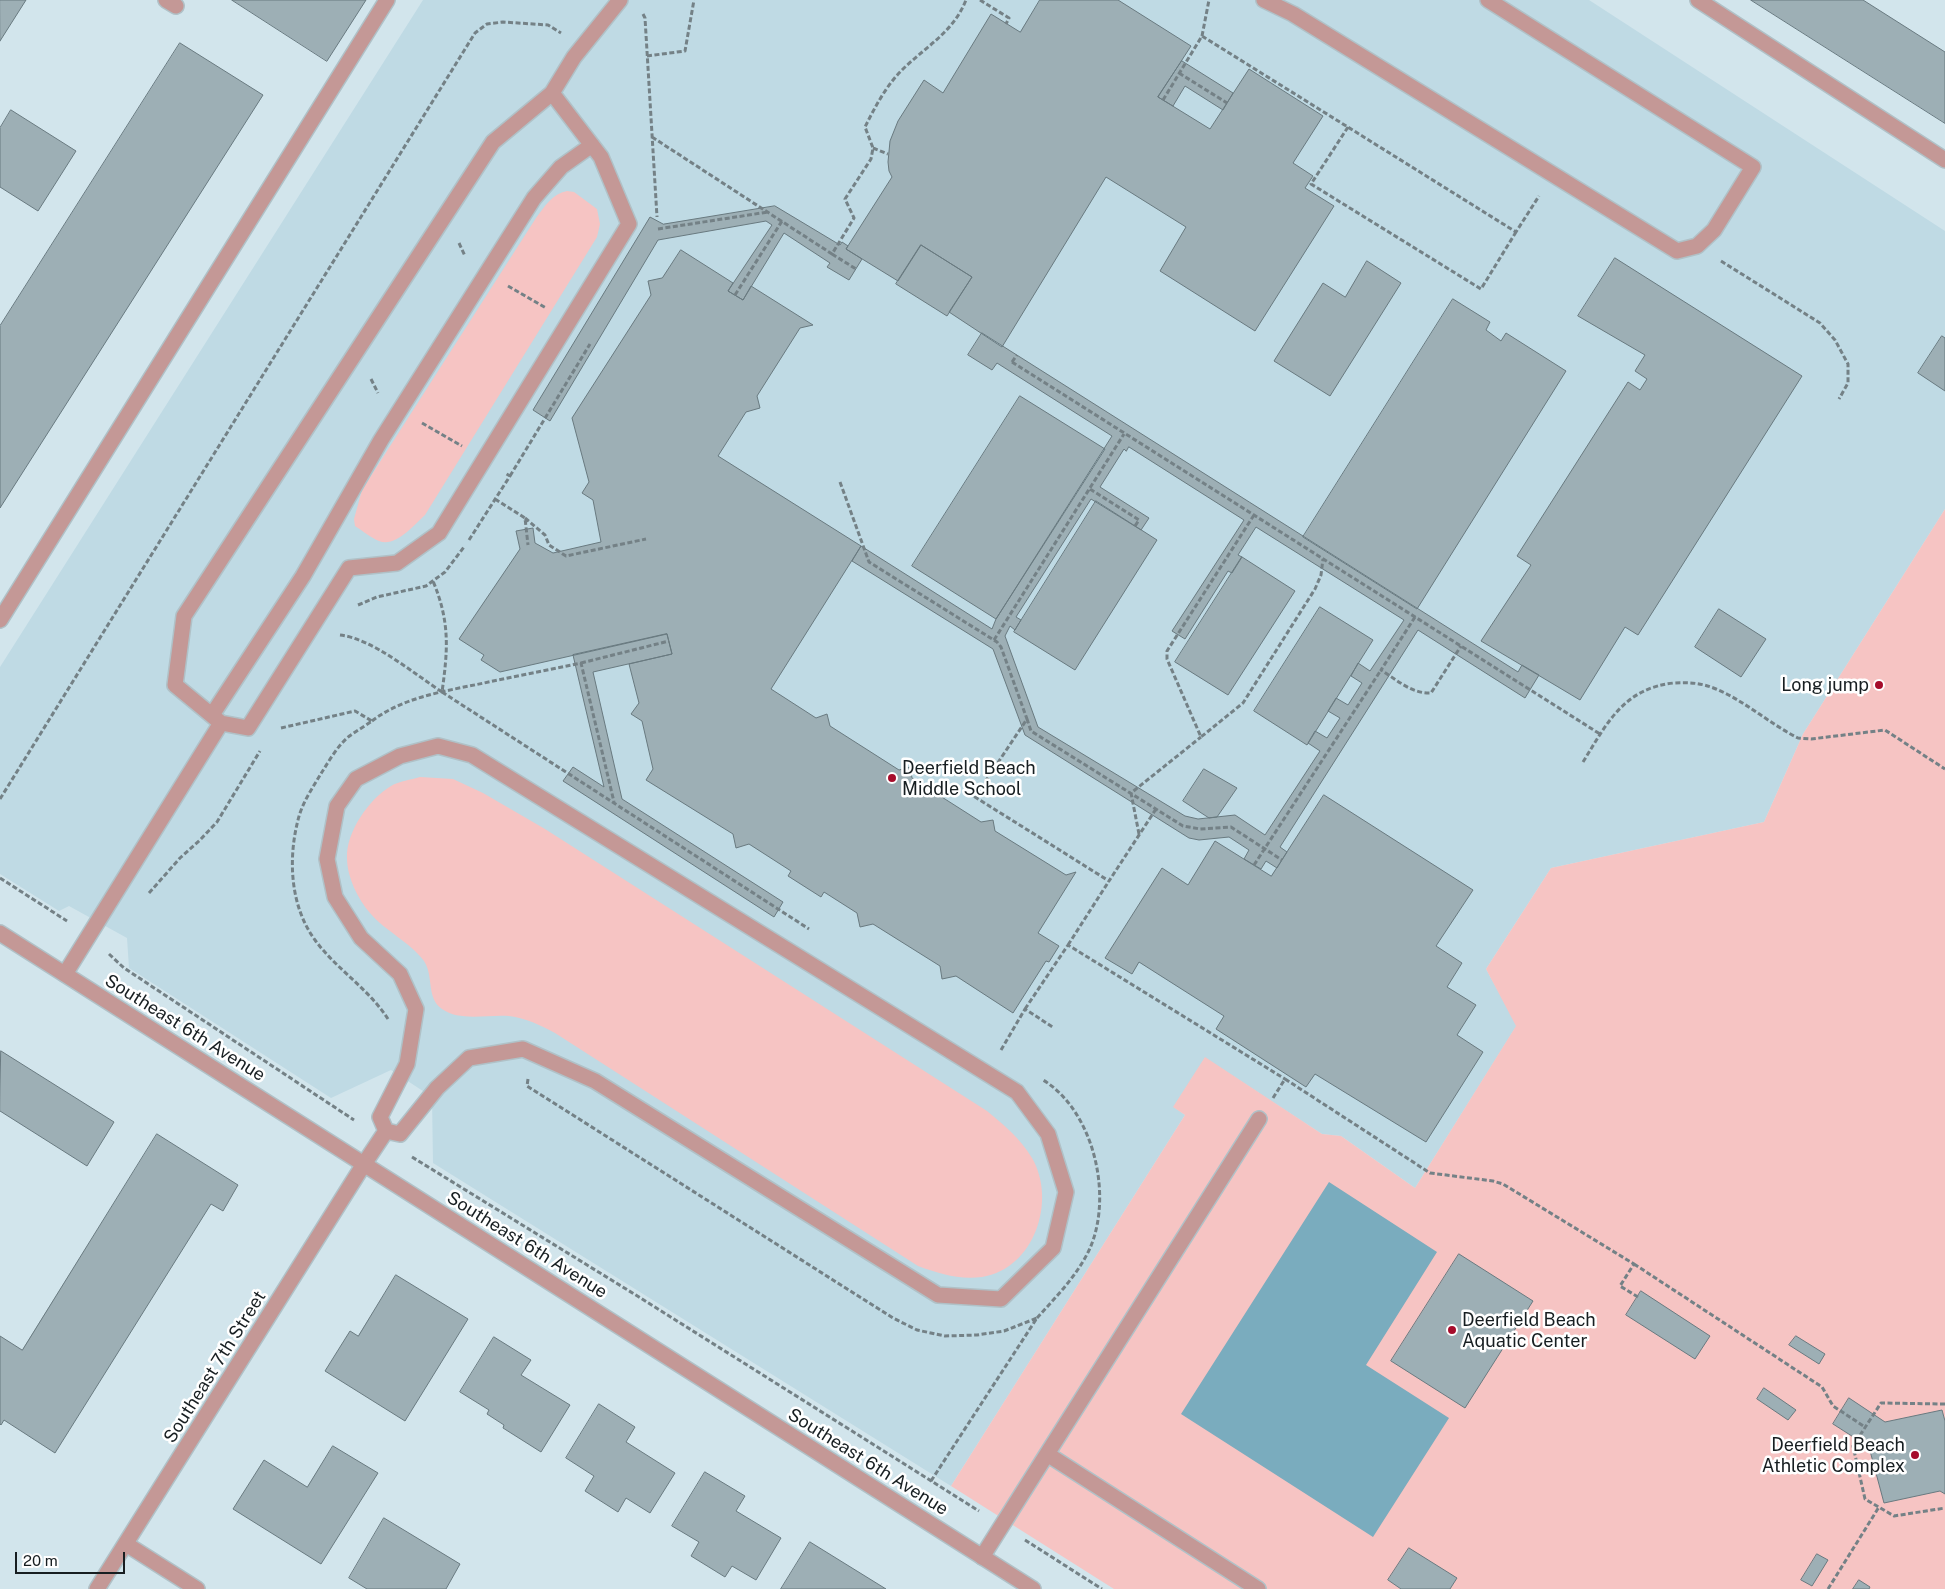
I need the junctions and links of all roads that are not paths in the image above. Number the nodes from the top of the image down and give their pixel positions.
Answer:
1 (387, 0) edge
2 (620, 0) edge
3 (1264, 0) edge
4 (1488, 0) edge
5 (1698, 0) edge
6 (552, 93) junction
7 (592, 145) junction
8 (1945, 160) edge
9 (0, 620) edge
10 (216, 719) junction
11 (0, 933) edge
12 (65, 974) junction
13 (1259, 1120) road end
14 (384, 1135) junction
15 (364, 1164) junction
16 (1047, 1454) junction
17 (126, 1544) junction
18 (982, 1557) junction
19 (97, 1589) edge
20 (197, 1589) edge
21 (1033, 1589) edge
22 (1258, 1589) edge

1 - 9 street
2 - 6 street
3 - 4 street
5 - 8 street
6 - 7 street
6 - 10 street
7 - 10 street
7 - 10 street
10 - 12 street
11 - 12 street, Southeast 6th Avenue
12 - 15 street, Southeast 6th Avenue
13 - 16 street
14 - 14 street
14 - 15 street, Southeast 7th Street
15 - 17 street, Southeast 7th Street
15 - 18 street, Southeast 6th Avenue
16 - 18 street
16 - 22 street
17 - 19 street, Southeast 7th Street
17 - 20 street
18 - 21 street, Southeast 6th Avenue

